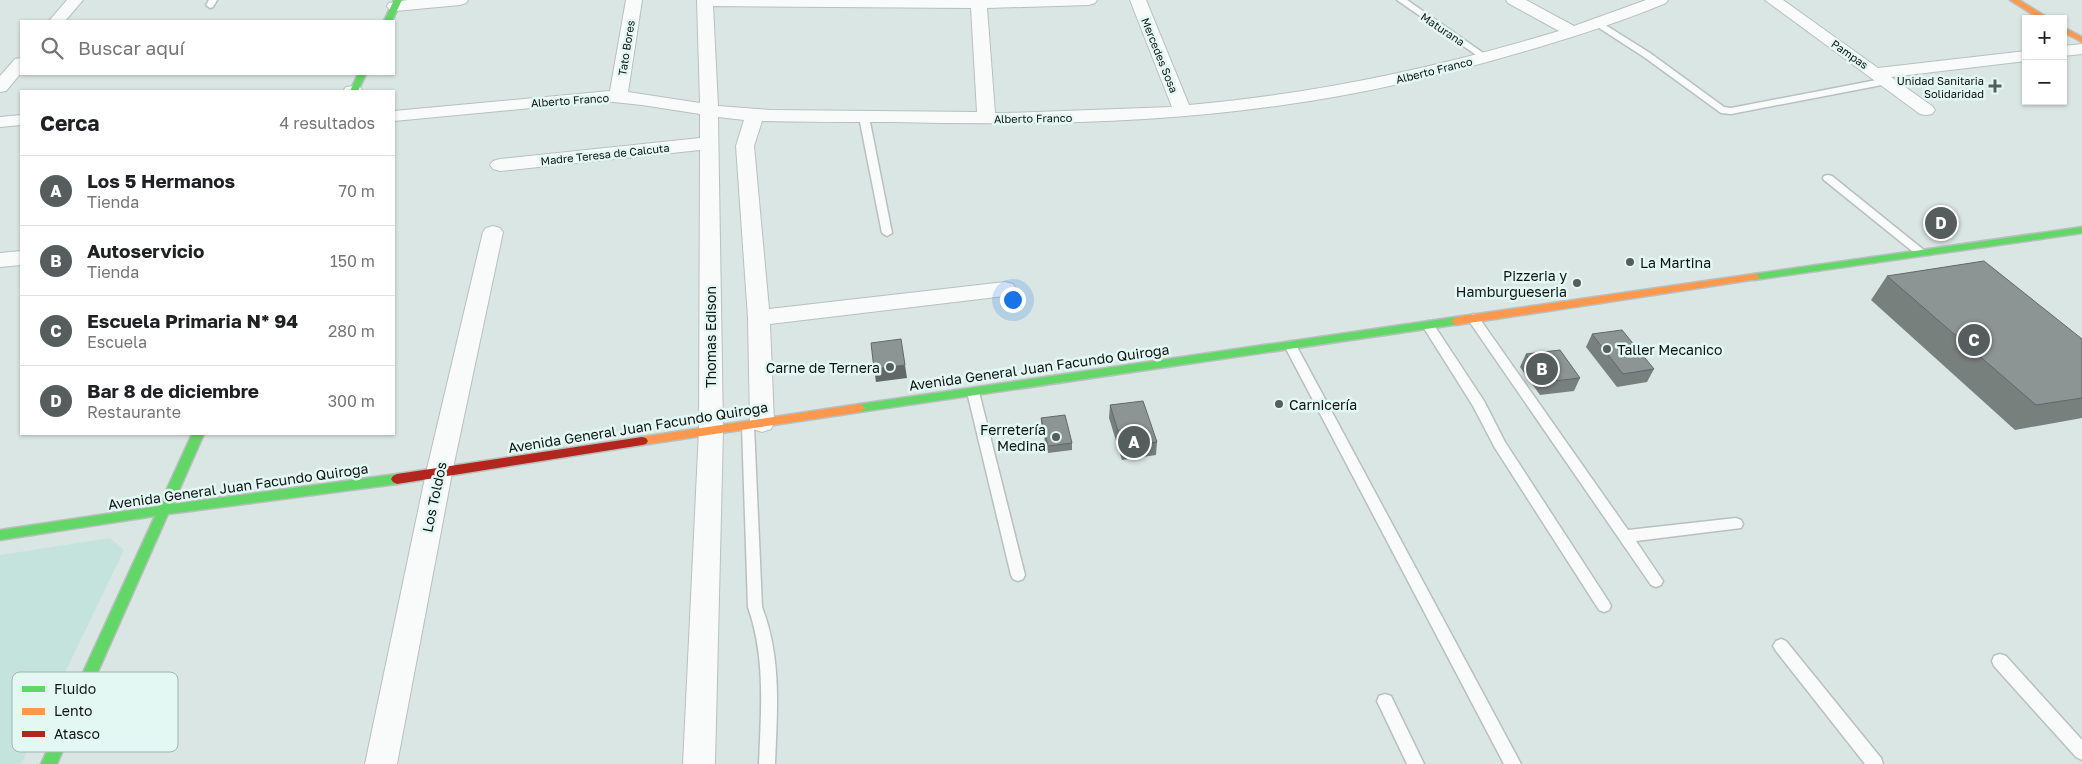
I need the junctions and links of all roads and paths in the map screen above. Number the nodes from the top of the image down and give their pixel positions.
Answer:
1 (75, 0) edge
2 (460, 0) edge
3 (634, 0) edge
4 (705, 0) edge
5 (1089, 0) edge
6 (1138, 0) edge
7 (1401, 0) edge
8 (1514, 0) edge
9 (1660, 0) edge
10 (1777, 0) edge
11 (2014, 0) edge
12 (980, 1) edge
13 (396, 3) edge
14 (2039, 15) edge
15 (58, 20) edge
16 (388, 20) edge
17 (1600, 24) junction
18 (2067, 31) edge
19 (1573, 32) junction
20 (2082, 40) edge
21 (2082, 49) edge
22 (2067, 51) edge
23 (1485, 57) junction
24 (2022, 57) edge
25 (20, 63) edge
26 (361, 75) edge
27 (1882, 77) junction
28 (0, 87) edge
29 (354, 90) edge
30 (618, 97) junction
31 (1182, 110) junction
32 (1926, 110) dead end
33 (709, 111) junction
34 (754, 115) junction
35 (395, 116) edge
36 (864, 117) junction
37 (986, 119) junction
38 (20, 120) edge
39 (0, 122) edge
40 (710, 143) junction
41 (500, 165) dead end
42 (1828, 178) dead end
43 (2082, 230) edge
44 (493, 232) dead end
45 (887, 233) dead end
46 (1921, 253) junction
47 (20, 258) edge
48 (0, 260) edge
49 (1005, 289) dead end
50 (759, 318) junction
51 (1473, 318) junction
52 (1428, 324) junction
53 (1290, 345) junction
54 (973, 392) junction
55 (755, 425) junction
56 (711, 430) junction
57 (198, 435) edge
58 (439, 473) junction
59 (162, 510) junction
60 (1736, 524) dead end
61 (0, 535) edge
62 (1624, 536) junction
63 (1018, 575) dead end
64 (1656, 581) dead end
65 (1604, 606) dead end
66 (1781, 646) dead end
67 (2000, 661) dead end
68 (90, 672) edge
69 (1385, 701) dead end
70 (54, 752) edge
71 (2082, 752) edge
72 (49, 764) edge
73 (381, 764) edge
74 (699, 764) edge
75 (767, 764) edge
76 (1416, 764) edge
77 (1513, 764) edge
78 (1875, 764) edge

1 - 15 street
2 - 13 street
3 - 30 street, Tato Bores
4 - 12 street
4 - 33 street, Thomas Edison
5 - 12 street
6 - 31 street, Mercedes Sosa
7 - 23 lane, Maturana
8 - 19 street
9 - 17 street, Alberto Franco
10 - 27 street, Pampas
11 - 14 street
12 - 37 street
13 - 16 street
17 - 19 street, Alberto Franco
17 - 27 lane
18 - 20 street
19 - 23 street, Alberto Franco
21 - 22 street
23 - 31 street, Alberto Franco
24 - 27 street
25 - 28 street
26 - 29 street
27 - 32 street, Pampas
30 - 33 street, Alberto Franco
30 - 35 street, Alberto Franco
31 - 37 street, Alberto Franco
33 - 34 street, Alberto Franco
33 - 40 street, Thomas Edison
34 - 36 street, Alberto Franco
34 - 50 street
36 - 37 street, Alberto Franco
36 - 45 lane
38 - 39 street
40 - 41 street, Madre Teresa de Calcuta
40 - 56 street, Thomas Edison
42 - 46 lane
43 - 46 street, Avenida General Juan Facundo Quiroga
44 - 58 street, Los Toldos
46 - 51 street, Avenida General Juan Facundo Quiroga
47 - 48 street
49 - 50 street
50 - 55 street
51 - 52 street, Avenida General Juan Facundo Quiroga
51 - 62 lane
52 - 53 street, Avenida General Juan Facundo Quiroga
52 - 65 lane
53 - 54 street, Avenida General Juan Facundo Quiroga
53 - 77 lane
54 - 55 street, Avenida General Juan Facundo Quiroga
54 - 63 lane
55 - 56 street, Avenida General Juan Facundo Quiroga
55 - 75 lane
56 - 58 street, Avenida General Juan Facundo Quiroga
56 - 74 street, Thomas Edison
57 - 59 street
58 - 59 street, Avenida General Juan Facundo Quiroga
58 - 73 street, Los Toldos
59 - 61 street, Avenida General Juan Facundo Quiroga
59 - 68 street
60 - 62 lane
62 - 64 lane
66 - 78 lane
67 - 71 lane
69 - 76 lane
70 - 72 street

